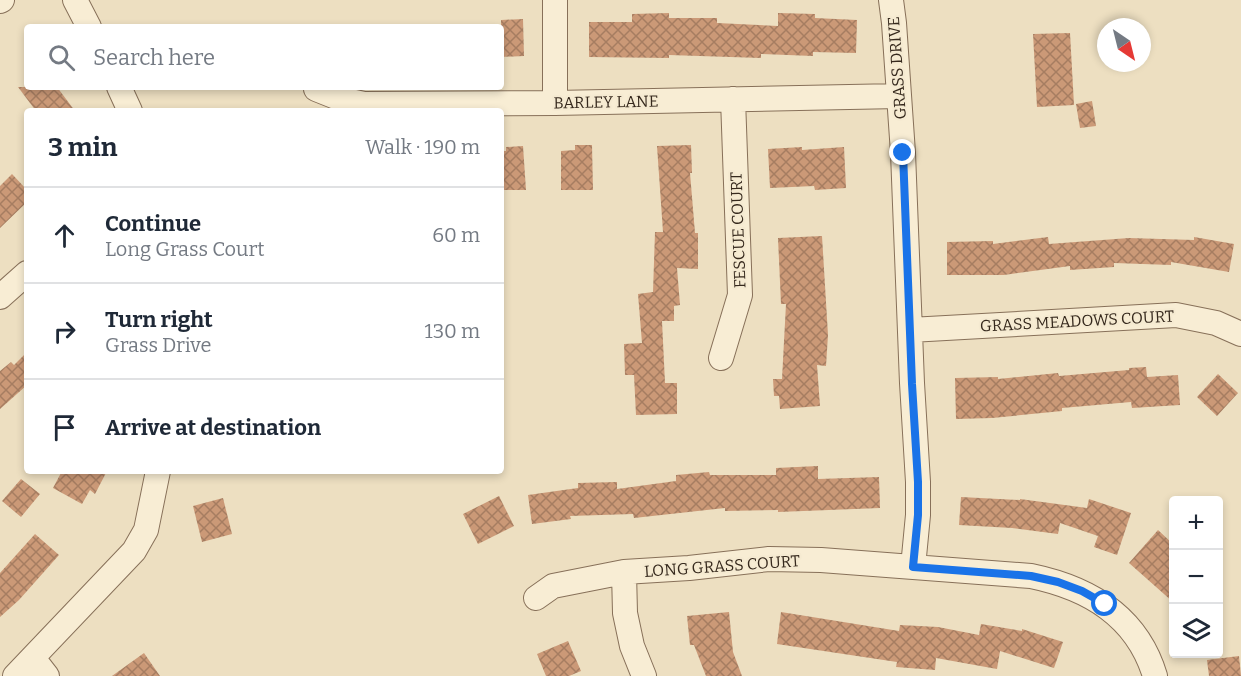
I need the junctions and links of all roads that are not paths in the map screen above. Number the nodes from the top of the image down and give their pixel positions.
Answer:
1 (75, 0) edge
2 (555, 0) edge
3 (891, 0) edge
4 (87, 24) edge
5 (120, 90) edge
6 (321, 90) edge
7 (899, 96) junction
8 (733, 99) junction
9 (555, 103) junction
10 (129, 108) edge
11 (24, 276) edge
12 (0, 297) edge
13 (910, 330) junction
14 (1241, 334) edge
15 (721, 358) dead end
16 (157, 474) edge
17 (913, 567) junction
18 (624, 572) junction
19 (536, 598) dead end
20 (40, 667) edge
21 (15, 676) edge
22 (644, 676) edge
23 (1155, 676) edge

1 - 4 street
2 - 9 street
3 - 7 street, GRASS DRIVE
5 - 10 street
6 - 9 street, BARLEY LANE
7 - 8 street, BARLEY LANE
7 - 13 street, GRASS DRIVE
8 - 9 street, BARLEY LANE
8 - 15 street, FESCUE COURT
11 - 12 street
13 - 14 street, GRASS MEADOWS COURT
13 - 17 street, GRASS DRIVE
16 - 20 street
17 - 18 street, LONG GRASS COURT
17 - 23 street, LONG GRASS COURT
18 - 19 street, LONG GRASS COURT
18 - 22 street
20 - 21 street

